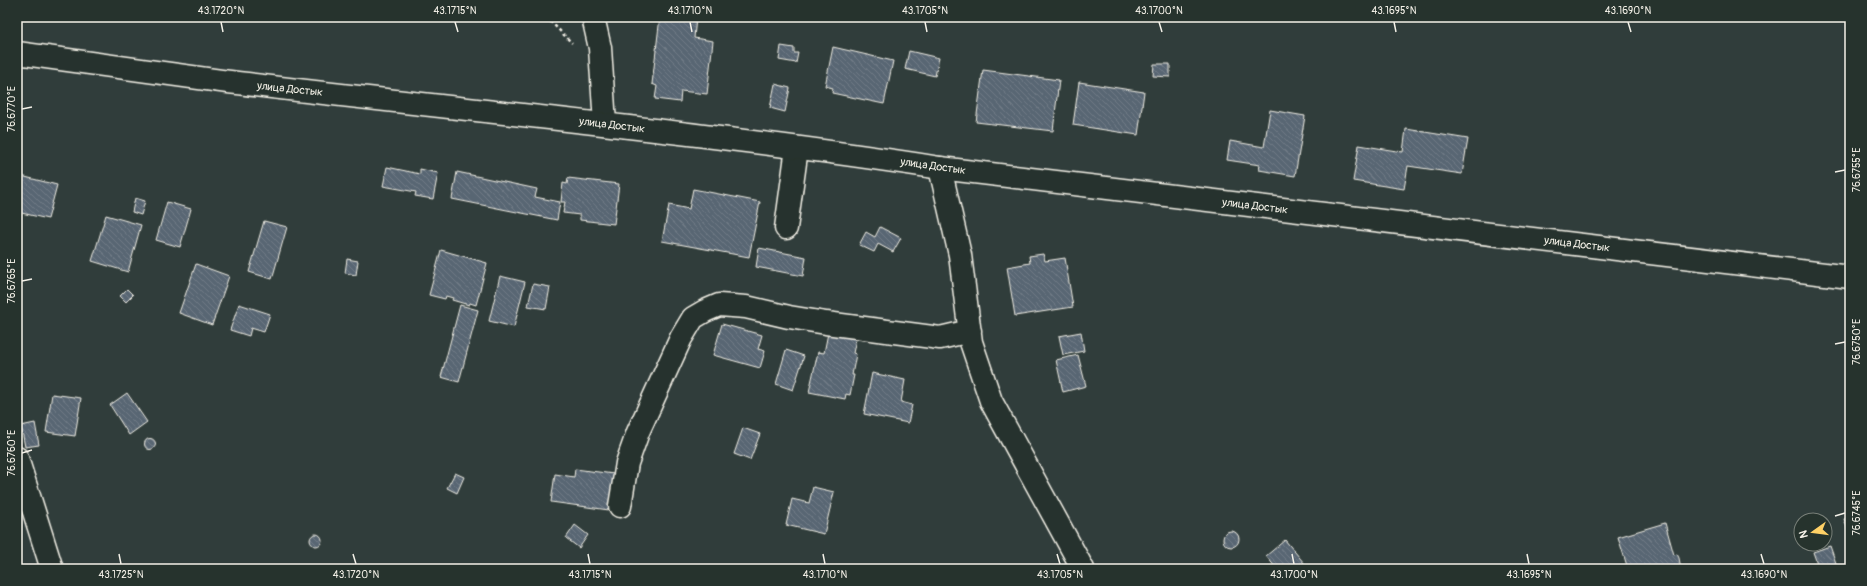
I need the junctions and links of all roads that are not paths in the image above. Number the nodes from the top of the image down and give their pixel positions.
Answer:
1 (593, 17) edge
2 (17, 53) edge
3 (605, 124) junction
4 (797, 148) junction
5 (940, 168) junction
6 (786, 228) dead end
7 (1850, 277) edge
8 (970, 331) junction
9 (19, 470) edge
10 (620, 506) dead end
11 (52, 569) edge
12 (1083, 569) edge

1 - 3 main road
2 - 3 main road, улица Достык
3 - 4 main road, улица Достык
4 - 5 main road, улица Достык
4 - 6 main road
5 - 7 main road, улица Достык
5 - 8 main road
8 - 10 main road
8 - 12 main road
9 - 11 main road

